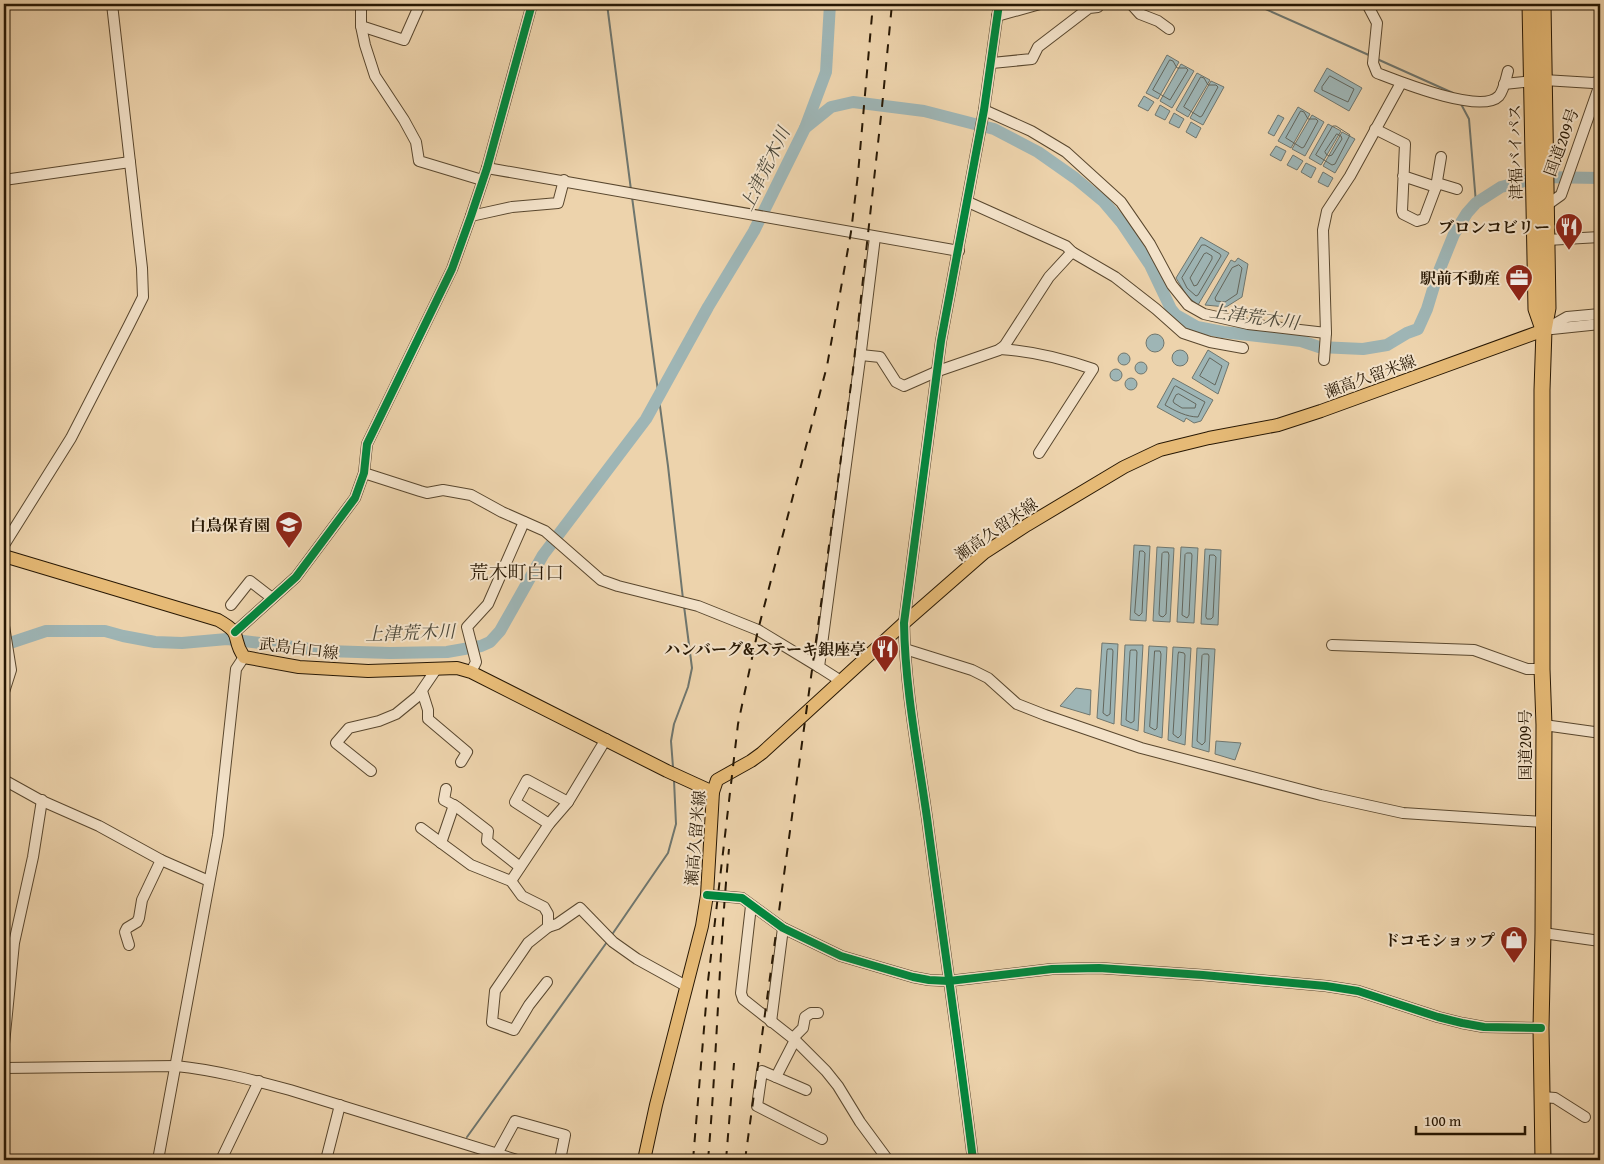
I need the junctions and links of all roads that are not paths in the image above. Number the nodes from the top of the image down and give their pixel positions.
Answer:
1 (112, 4) edge
2 (361, 4) edge
3 (420, 4) edge
4 (532, 4) edge
5 (999, 4) edge
6 (1040, 4) edge
7 (1100, 4) edge
8 (1131, 4) edge
9 (1368, 4) edge
10 (1530, 4) edge
11 (1543, 4) edge
12 (1088, 6) edge
13 (997, 16) junction
14 (361, 26) junction
15 (1169, 28) dead end
16 (992, 63) junction
17 (1508, 70) dead end
18 (1537, 81) junction
19 (1401, 82) junction
20 (1504, 84) junction
21 (1599, 86) edge
22 (984, 110) junction
23 (1375, 129) junction
24 (1441, 158) dead end
25 (130, 162) junction
26 (487, 168) junction
27 (1403, 176) junction
28 (4, 180) edge
29 (482, 180) junction
30 (564, 180) junction
31 (1436, 184) junction
32 (1457, 189) dead end
33 (968, 202) junction
34 (1540, 206) junction
35 (471, 216) junction
36 (875, 237) junction
37 (1600, 237) edge
38 (1547, 240) junction
39 (959, 251) junction
40 (1072, 252) junction
41 (1600, 314) edge
42 (1600, 324) edge
43 (1544, 330) junction
44 (1326, 333) junction
45 (1243, 348) dead end
46 (1000, 349) junction
47 (861, 355) junction
48 (1324, 360) dead end
49 (937, 371) junction
50 (1039, 453) dead end
51 (364, 473) junction
52 (524, 522) junction
53 (4, 545) edge
54 (4, 556) edge
55 (272, 598) junction
56 (231, 605) dead end
57 (904, 623) junction
58 (4, 626) edge
59 (235, 632) junction
60 (1332, 645) dead end
61 (904, 649) junction
62 (242, 654) junction
63 (7, 655) edge
64 (473, 667) junction
65 (818, 667) junction
66 (437, 668) junction
67 (1542, 669) junction
68 (841, 681) junction
69 (422, 691) junction
70 (4, 692) edge
71 (1544, 725) junction
72 (1600, 730) edge
73 (606, 739) junction
74 (461, 762) dead end
75 (371, 771) dead end
76 (4, 780) edge
77 (446, 789) dead end
78 (713, 792) junction
79 (42, 800) junction
80 (568, 802) junction
81 (454, 805) junction
82 (1543, 822) junction
83 (549, 824) junction
84 (421, 828) dead end
85 (441, 843) junction
86 (161, 860) junction
87 (520, 867) junction
88 (209, 881) junction
89 (511, 881) junction
90 (707, 895) junction
91 (751, 906) junction
92 (548, 927) junction
93 (783, 928) junction
94 (1543, 933) junction
95 (1600, 941) edge
96 (129, 945) dead end
97 (949, 981) junction
98 (547, 982) dead end
99 (686, 986) junction
100 (6, 991) edge
101 (818, 1013) dead end
102 (771, 1022) junction
103 (1541, 1028) junction
104 (794, 1039) junction
105 (4, 1044) edge
106 (176, 1066) junction
107 (4, 1068) edge
108 (776, 1077) junction
109 (259, 1081) junction
110 (806, 1090) dead end
111 (1543, 1097) junction
112 (340, 1105) junction
113 (1585, 1117) dead end
114 (822, 1139) dead end
115 (497, 1154) junction
116 (158, 1160) edge
117 (221, 1160) edge
118 (326, 1160) edge
119 (517, 1160) edge
120 (560, 1160) edge
121 (644, 1160) edge
122 (888, 1160) edge
123 (972, 1160) edge
124 (1543, 1160) edge

1 - 25 street
2 - 14 street
3 - 14 street
4 - 26 street
5 - 13 street
6 - 13 street
7 - 12 street
8 - 15 street
9 - 19 street
10 - 18 highway, 津福バイパス
11 - 18 highway, 津福バイパス
12 - 16 street
13 - 16 street
14 - 29 street
16 - 22 street
17 - 20 street
18 - 20 street
18 - 21 street
18 - 34 highway, 津福バイパス
19 - 20 street
19 - 23 street
21 - 34 street, 国道209号
22 - 33 street
22 - 44 street
23 - 27 street
23 - 44 street
24 - 31 street
25 - 28 street
25 - 53 street
26 - 29 street
26 - 30 street
27 - 31 street
27 - 31 street
29 - 35 street
30 - 35 street
30 - 36 street
31 - 32 street
33 - 39 street
33 - 40 street
34 - 38 highway, 津福バイパス
34 - 43 highway, 津福バイパス
35 - 51 street
36 - 39 street
36 - 47 street
37 - 38 street
38 - 43 highway, 津福バイパス
39 - 49 street
40 - 45 street
40 - 46 street
41 - 43 street
42 - 43 street
43 - 57 main road, 瀬高久留米線
43 - 67 highway, 国道209号
44 - 48 street
46 - 49 street
46 - 50 street
47 - 49 street
47 - 65 street
49 - 57 street
51 - 52 street
51 - 55 street
52 - 64 street
52 - 65 street
54 - 59 main road
55 - 56 street
55 - 59 street
57 - 61 street
57 - 68 main road, 瀬高久留米線
58 - 63 street
59 - 62 main road, 武島白口線
60 - 67 street
61 - 82 street
61 - 97 street
62 - 66 main road, 武島白口線
62 - 88 street
63 - 70 street
64 - 66 main road, 武島白口線
64 - 73 main road, 武島白口線
65 - 68 street
66 - 69 street
67 - 71 highway, 国道209号
68 - 78 main road, 瀬高久留米線
69 - 74 street
69 - 75 street
71 - 72 street
71 - 82 highway, 国道209号
73 - 78 main road, 武島白口線
73 - 80 street
76 - 79 street
77 - 81 street
78 - 90 main road, 瀬高久留米線
79 - 86 street
79 - 100 street
80 - 83 street
80 - 83 street
81 - 85 street
81 - 87 street
82 - 94 highway, 国道209号
83 - 87 street
84 - 85 street
85 - 89 street
86 - 88 street
86 - 96 street
87 - 89 street
88 - 106 street
89 - 92 street
90 - 91 street
90 - 99 main road, 瀬高久留米線
91 - 93 street
91 - 102 street
92 - 98 street
92 - 99 street
93 - 97 street
93 - 102 street
94 - 95 street
94 - 103 highway, 国道209号
97 - 103 street
97 - 123 street
99 - 121 main road, 瀬高久留米線
100 - 105 street
101 - 104 street
102 - 104 street
103 - 111 highway, 国道209号
104 - 108 street
104 - 122 street
106 - 107 street
106 - 109 street
106 - 116 street
108 - 110 street
108 - 114 street
109 - 112 street
109 - 117 street
111 - 113 street
111 - 124 highway, 国道209号
112 - 115 street
112 - 118 street
115 - 119 street
115 - 120 street

